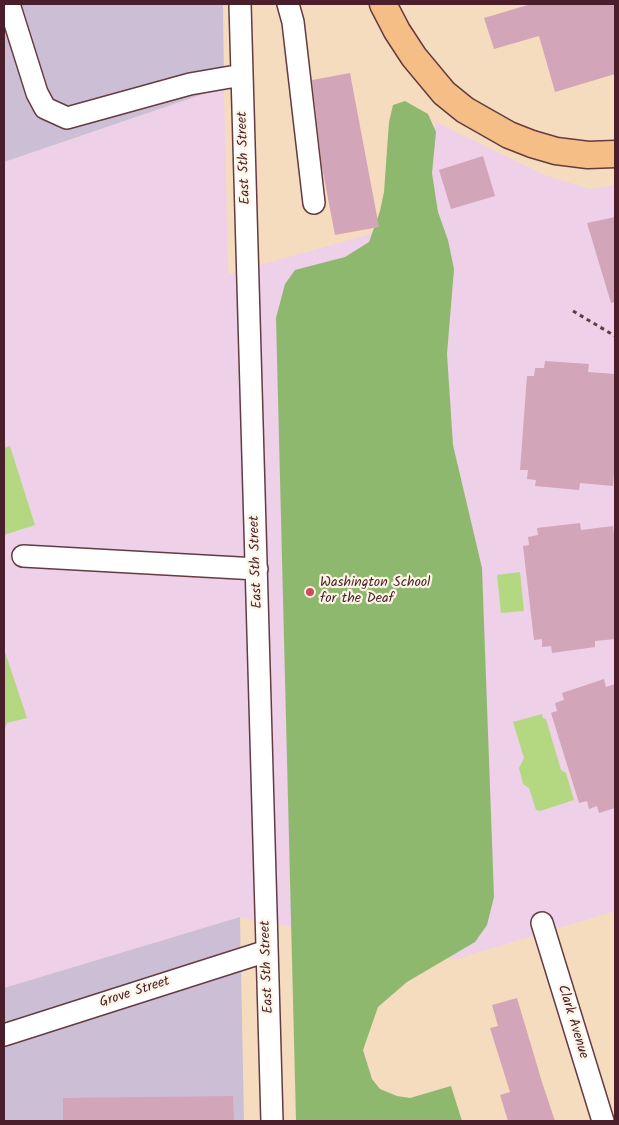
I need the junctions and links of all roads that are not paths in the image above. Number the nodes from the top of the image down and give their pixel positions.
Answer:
1 (9, 4) edge
2 (240, 4) edge
3 (288, 4) edge
4 (383, 4) edge
5 (242, 75) junction
6 (615, 154) edge
7 (314, 203) dead end
8 (23, 556) dead end
9 (257, 569) junction
10 (542, 923) dead end
11 (267, 951) junction
12 (4, 1035) edge
13 (272, 1121) edge
14 (603, 1121) edge

1 - 5 street
2 - 5 street, East 5th Street
3 - 7 street
4 - 6 main road
5 - 9 street, East 5th Street
8 - 9 street
9 - 11 street, East 5th Street
10 - 14 street, Clark Avenue
11 - 12 street, Grove Street
11 - 13 street, East 5th Street

